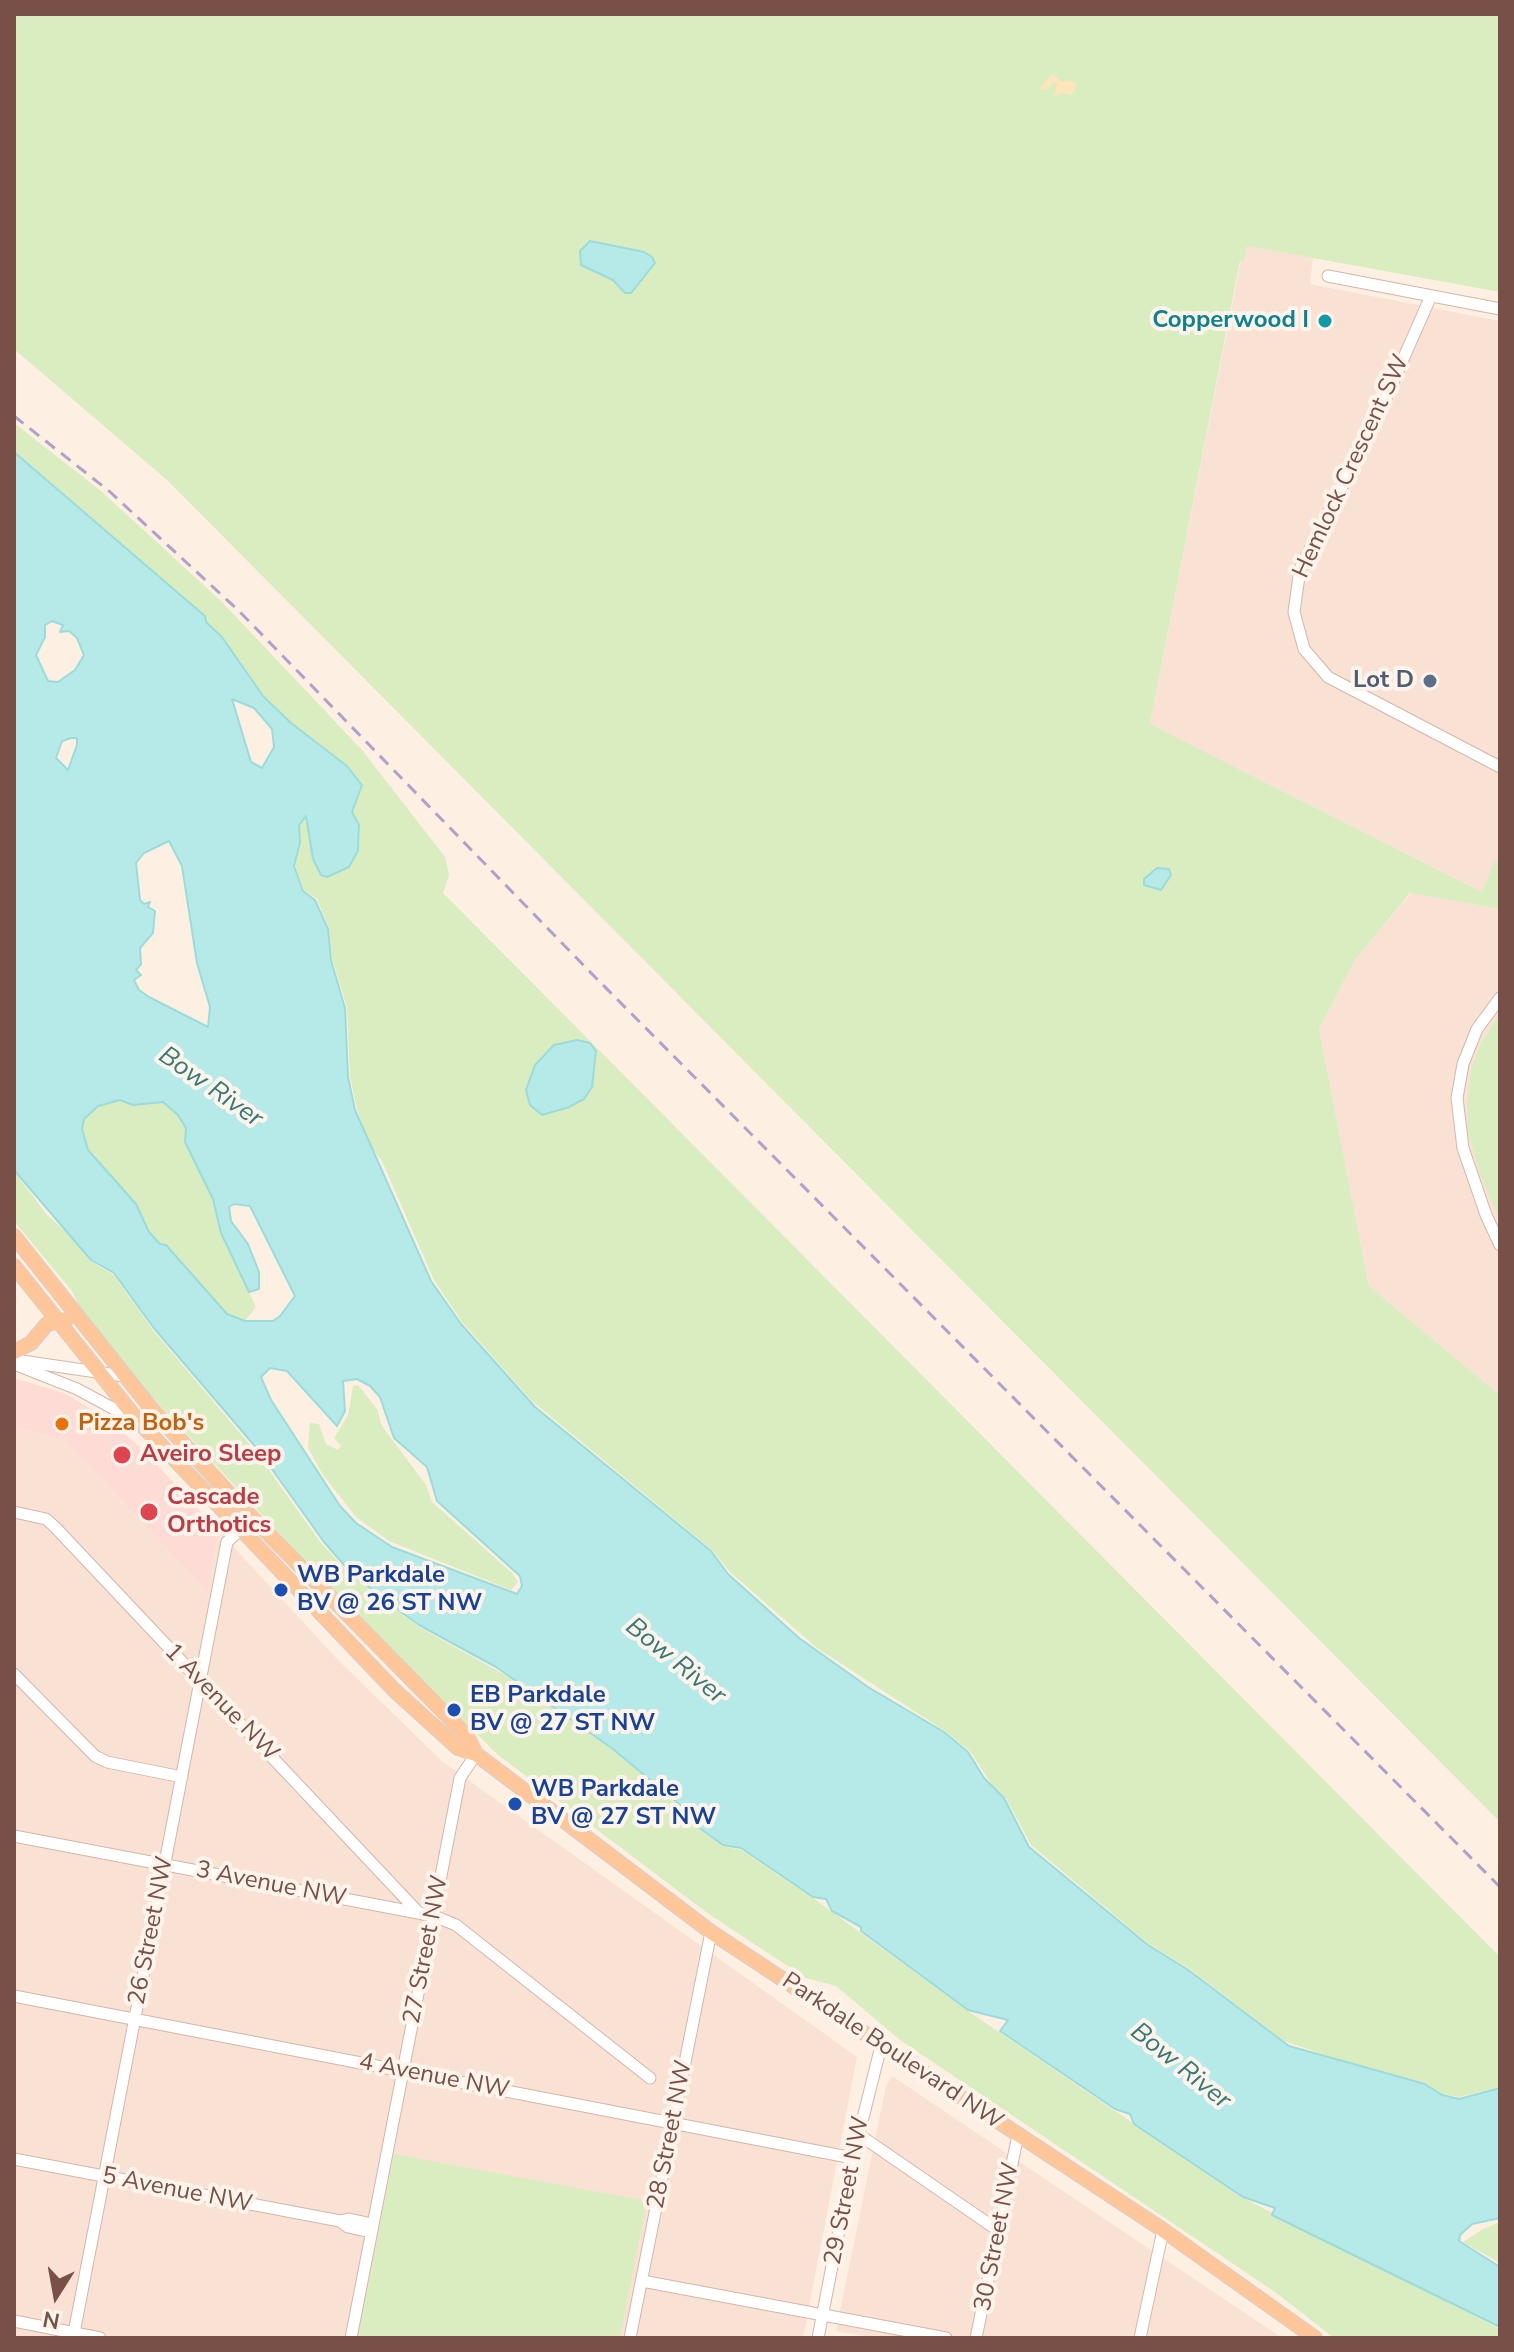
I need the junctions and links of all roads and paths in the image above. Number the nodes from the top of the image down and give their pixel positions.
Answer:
1 (1328, 276) dead end
2 (1431, 296) junction
3 (1500, 309) edge
4 (1500, 767) edge
5 (1500, 998) edge
6 (14, 1236) edge
7 (1500, 1245) edge
8 (14, 1266) edge
9 (38, 1297) junction
10 (57, 1321) junction
11 (85, 1326) junction
12 (40, 1331) junction
13 (14, 1352) edge
14 (14, 1362) edge
15 (96, 1372) junction
16 (124, 1376) junction
17 (139, 1422) junction
18 (14, 1512) edge
19 (241, 1529) junction
20 (14, 1674) edge
21 (200, 1681) junction
22 (476, 1754) junction
23 (182, 1777) junction
24 (14, 1836) edge
25 (164, 1865) junction
26 (417, 1912) junction
27 (434, 1916) junction
28 (711, 1932) junction
29 (14, 1996) edge
30 (134, 2020) junction
31 (881, 2046) junction
32 (403, 2071) junction
33 (650, 2078) dead end
34 (673, 2123) junction
35 (858, 2134) junction
36 (1018, 2135) junction
37 (853, 2158) junction
38 (14, 2159) edge
39 (104, 2176) junction
40 (372, 2228) junction
41 (1163, 2230) junction
42 (999, 2231) junction
43 (642, 2281) junction
44 (823, 2315) junction
45 (14, 2321) edge
46 (73, 2335) edge
47 (100, 2338) edge
48 (351, 2338) edge
49 (630, 2338) edge
50 (818, 2338) edge
51 (946, 2338) edge
52 (976, 2338) edge
53 (1140, 2338) edge
54 (1315, 2338) edge

1 - 2 street
2 - 3 street
2 - 4 street, Hemlock Crescent SW
5 - 7 street
6 - 11 main road, Parkdale Boulevard NW
8 - 9 main road, Parkdale Boulevard NW
9 - 10 main road, Parkdale Boulevard NW
9 - 12 main road
10 - 11 main road
10 - 12 main road
10 - 15 main road, Parkdale Boulevard NW
11 - 16 main road, Parkdale Boulevard NW
12 - 13 main road
14 - 15 street
14 - 17 street
15 - 16 street
15 - 17 main road, Parkdale Boulevard NW
16 - 22 main road, Parkdale Boulevard NW
17 - 19 main road, Parkdale Boulevard NW
18 - 21 street, 1 Avenue NW
19 - 21 street, 26 Street NW
19 - 22 main road, Parkdale Boulevard NW
20 - 23 street
21 - 23 street, 26 Street NW
21 - 26 street, 1 Avenue NW
22 - 27 street, 27 Street NW
22 - 28 main road, Parkdale Boulevard NW
23 - 25 street, 26 Street NW
24 - 25 street, 3 Avenue NW
25 - 26 street, 3 Avenue NW
25 - 30 street, 26 Street NW
26 - 27 street, 3 Avenue NW
27 - 32 street, 27 Street NW
27 - 33 street
28 - 31 main road, Parkdale Boulevard NW
28 - 34 street, 28 Street NW
29 - 30 street, 4 Avenue NW
30 - 32 street, 4 Avenue NW
30 - 39 street, 26 Street NW
31 - 35 street, 29 Street NW
31 - 36 main road, Parkdale Boulevard NW
32 - 34 street, 4 Avenue NW
32 - 40 street, 27 Street NW
34 - 37 street, 4 Avenue NW
34 - 43 street, 28 Street NW
35 - 37 street, 29 Street NW
35 - 42 street
36 - 41 main road, Parkdale Boulevard NW
36 - 42 street, 30 Street NW
37 - 44 street, 29 Street NW
38 - 39 street, 5 Avenue NW
39 - 40 street, 5 Avenue NW
39 - 46 street, 26 Street NW
40 - 48 street, 27 Street NW
41 - 53 street
41 - 54 main road, Parkdale Boulevard NW
42 - 52 street, 30 Street NW
43 - 44 street
43 - 49 street, 28 Street NW
44 - 50 street, 29 Street NW
44 - 51 street
45 - 46 street
46 - 47 street

